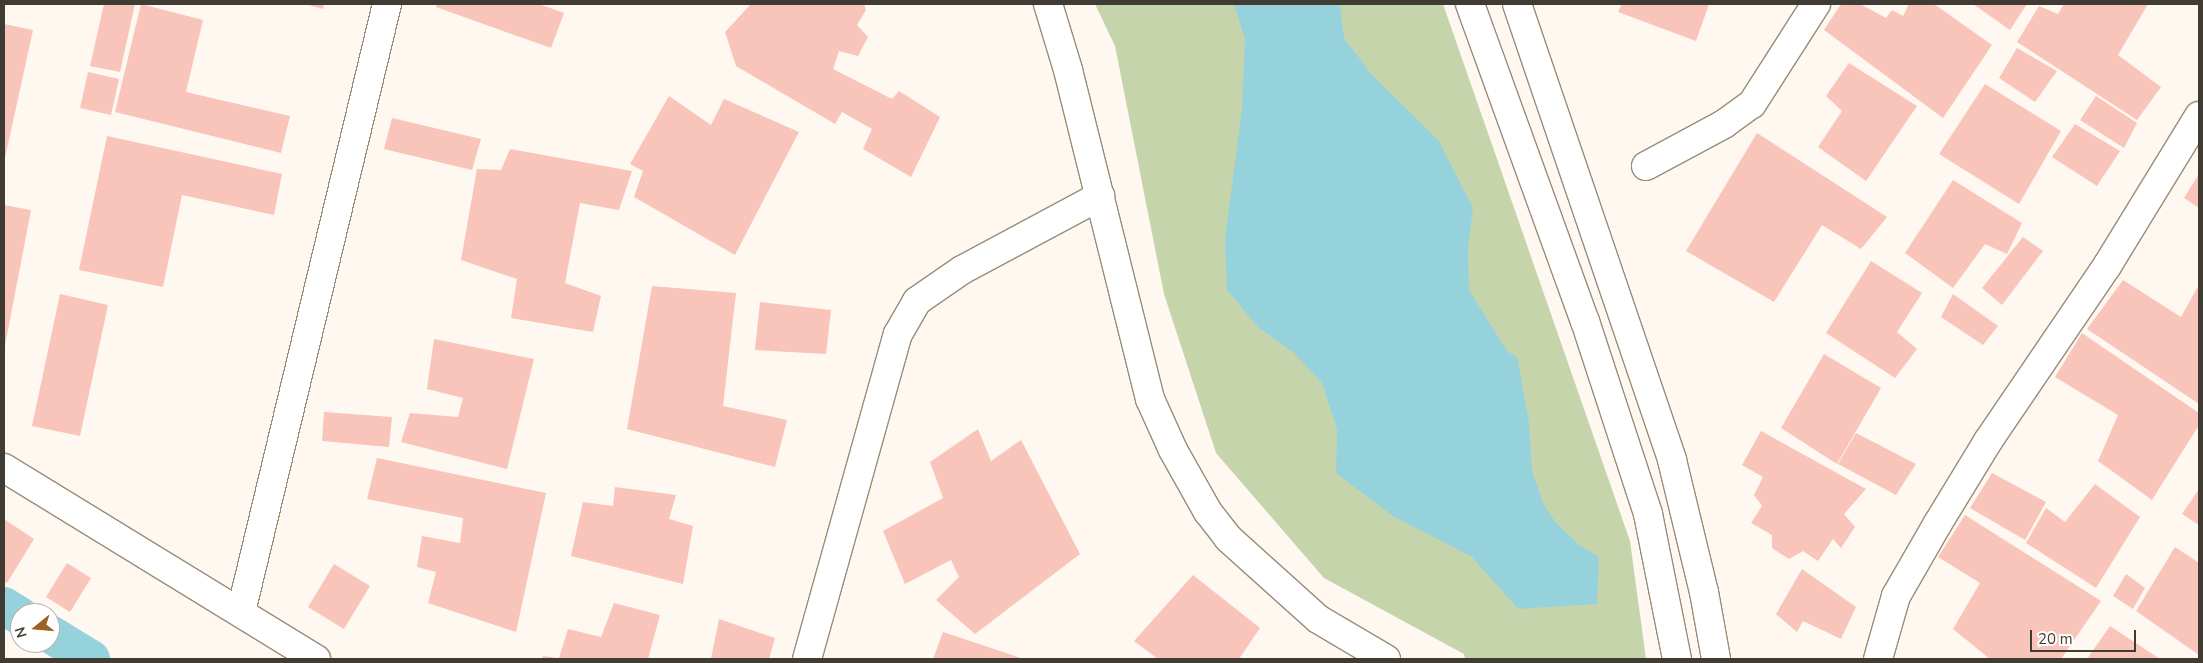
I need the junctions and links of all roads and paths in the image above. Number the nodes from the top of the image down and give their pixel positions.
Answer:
1 (387, 4) edge
2 (1048, 4) edge
3 (1470, 4) edge
4 (1517, 4) edge
5 (1816, 4) edge
6 (2199, 116) edge
7 (1646, 166) dead end
8 (1100, 196) junction
9 (4, 468) edge
10 (241, 612) junction
11 (316, 659) edge
12 (807, 659) edge
13 (1386, 659) edge
14 (1677, 659) edge
15 (1716, 659) edge
16 (1878, 659) edge

1 - 10 street
2 - 8 street
3 - 14 street
4 - 15 street
5 - 7 street
6 - 16 street
8 - 12 street
8 - 13 street
9 - 10 street
10 - 11 street

